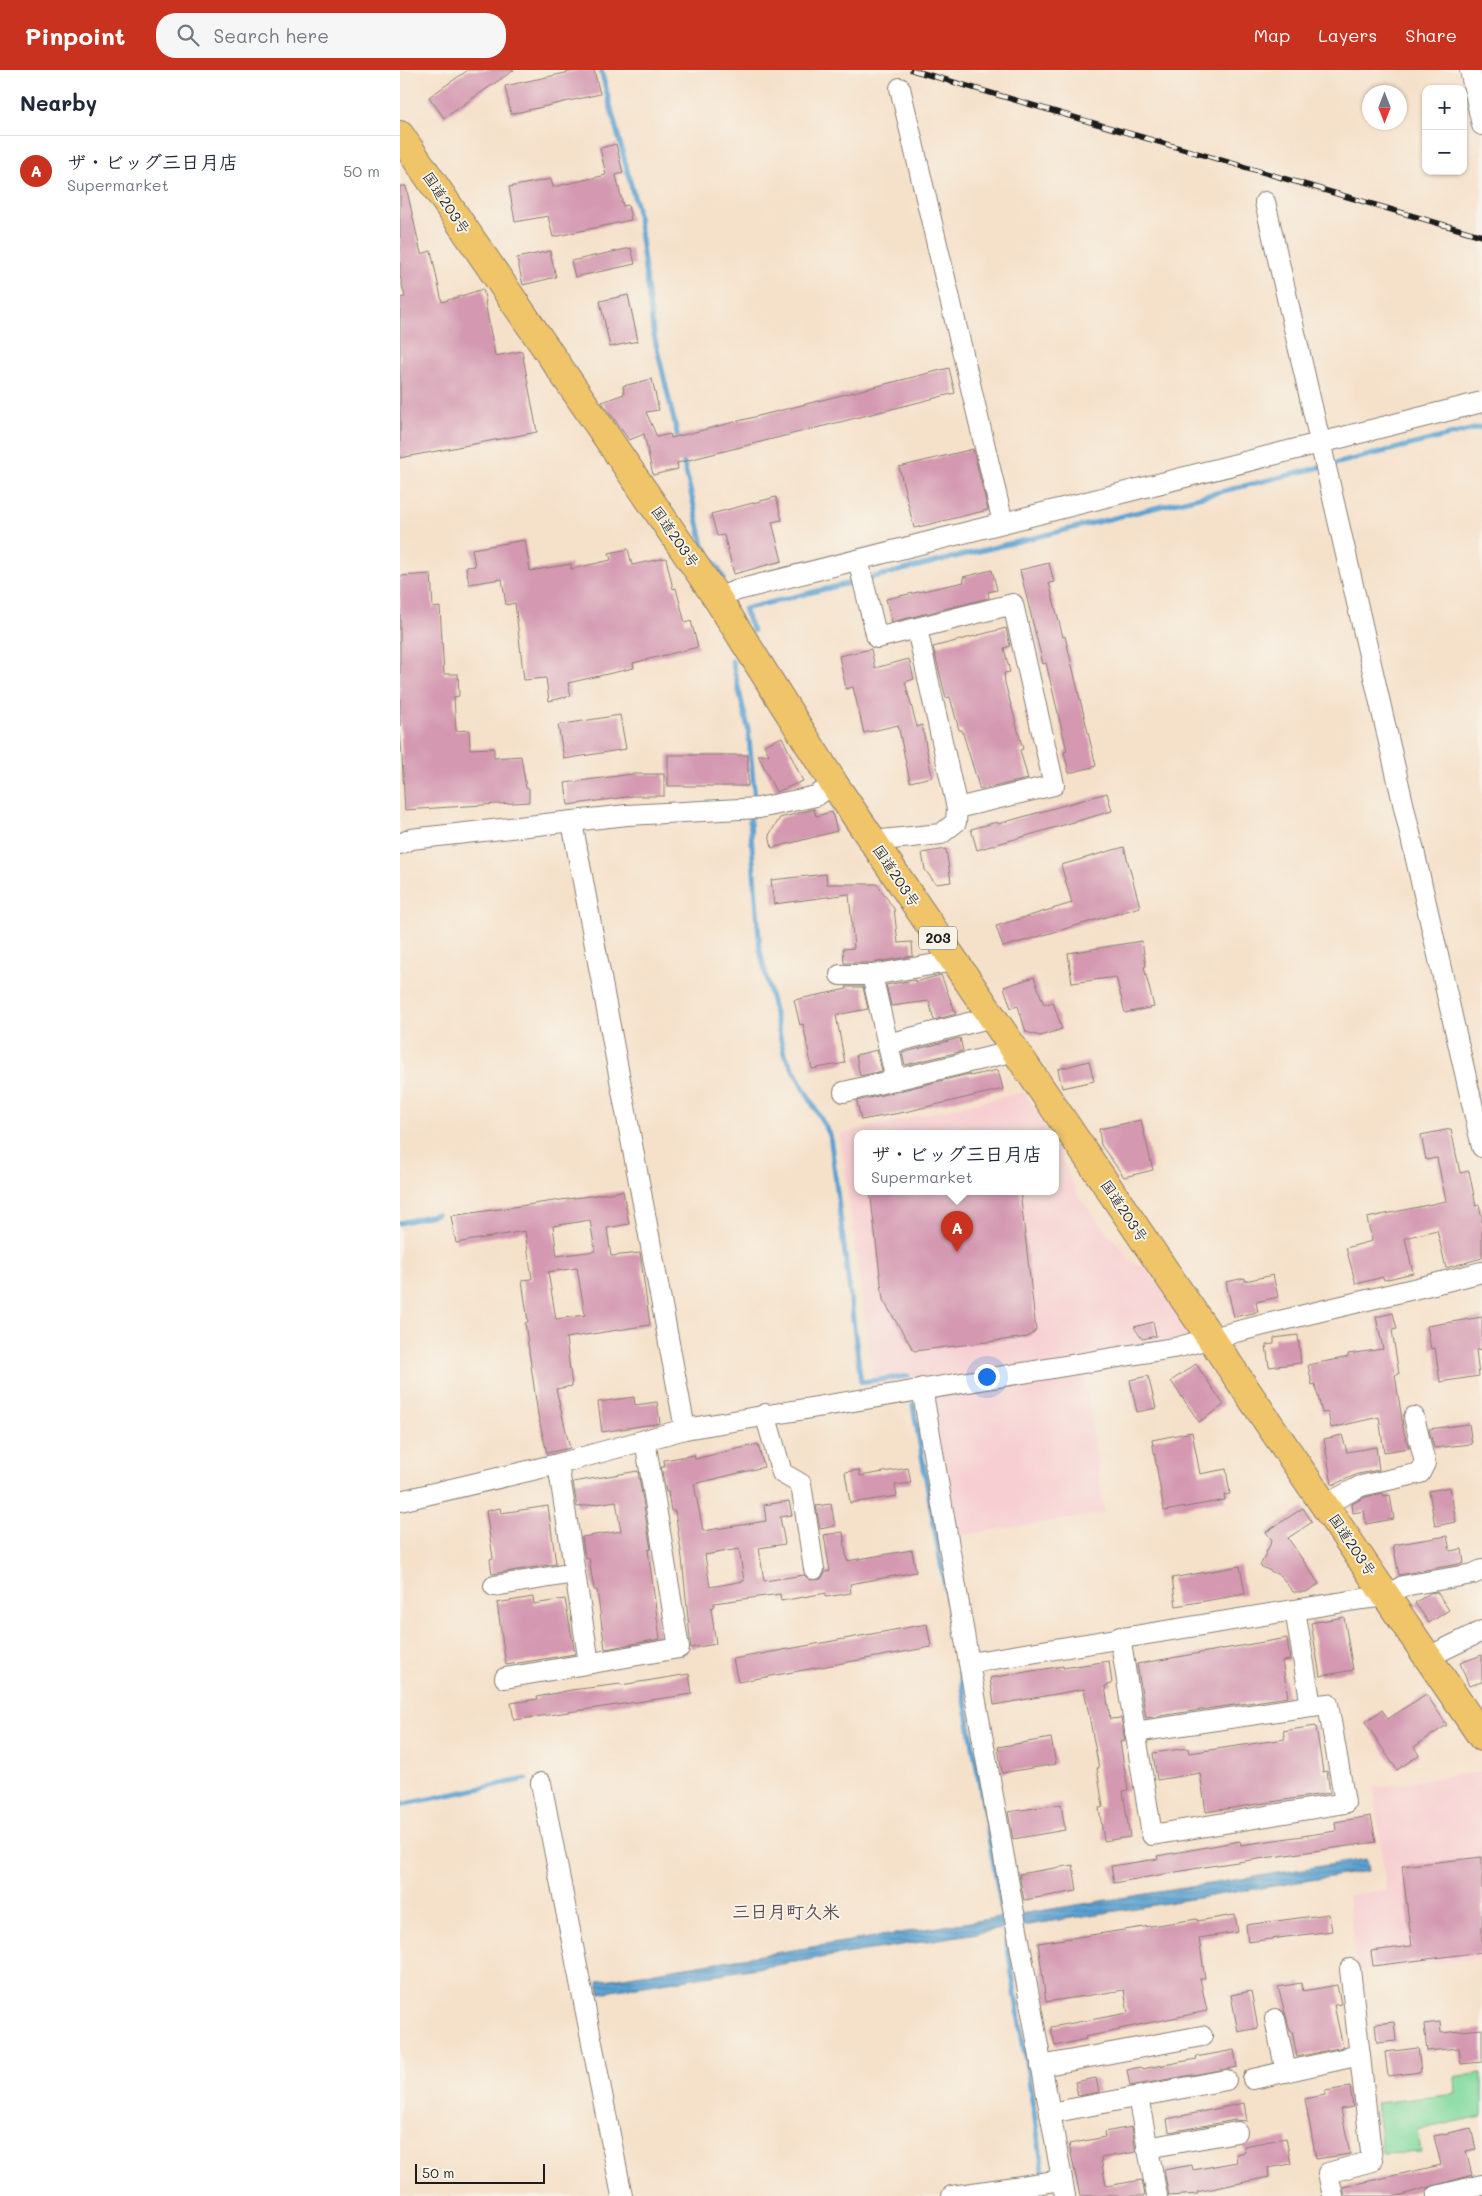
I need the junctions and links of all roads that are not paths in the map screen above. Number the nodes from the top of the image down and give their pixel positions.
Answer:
1 (1470, 70) edge
2 (900, 88) dead end
3 (1482, 120) edge
4 (400, 135) edge
5 (1265, 202) dead end
6 (1482, 402) edge
7 (1319, 443) junction
8 (1003, 523) junction
9 (858, 560) junction
10 (716, 598) junction
11 (917, 629) junction
12 (834, 784) junction
13 (958, 808) junction
14 (572, 822) junction
15 (872, 840) junction
16 (400, 844) edge
17 (954, 961) junction
18 (840, 975) dead end
19 (872, 975) junction
20 (992, 1017) junction
21 (888, 1044) junction
22 (1015, 1051) junction
23 (896, 1080) junction
24 (844, 1092) dead end
25 (1482, 1147) edge
26 (1482, 1272) edge
27 (1211, 1338) junction
28 (922, 1388) junction
29 (765, 1414) junction
30 (1414, 1418) dead end
31 (685, 1429) junction
32 (645, 1440) junction
33 (558, 1464) junction
34 (400, 1501) edge
35 (1324, 1504) junction
36 (814, 1569) dead end
37 (1482, 1570) edge
38 (575, 1573) junction
39 (494, 1586) dead end
40 (1386, 1596) junction
41 (1295, 1610) junction
42 (1482, 1631) edge
43 (1120, 1637) junction
44 (1428, 1658) junction
45 (589, 1663) junction
46 (969, 1663) junction
47 (505, 1678) dead end
48 (1311, 1706) junction
49 (1135, 1732) junction
50 (1482, 1737) edge
51 (541, 1783) dead end
52 (1350, 1969) dead end
53 (1275, 2019) dead end
54 (1202, 2036) dead end
55 (1360, 2055) junction
56 (1041, 2066) junction
57 (1286, 2072) junction
58 (1253, 2079) dead end
59 (1226, 2080) dead end
60 (1138, 2097) junction
61 (1050, 2113) junction
62 (1236, 2132) dead end
63 (1148, 2148) junction
64 (1482, 2185) edge
65 (1063, 2188) edge
66 (622, 2196) edge
67 (952, 2196) edge
68 (1157, 2196) edge
69 (1333, 2196) edge
70 (1437, 2196) edge

1 - 3 street
2 - 8 street
4 - 10 highway, 国道203号 / 203
5 - 7 street
6 - 7 street
7 - 8 street
7 - 25 street
8 - 9 street
9 - 10 street
9 - 11 street
10 - 12 highway, 国道203号 / 203
11 - 13 street
11 - 13 street
12 - 14 street
12 - 15 highway, 国道203号 / 203
13 - 15 street
14 - 16 street
14 - 31 street
15 - 17 highway, 国道203号 / 203
17 - 19 street
17 - 20 highway, 国道203号 / 203
18 - 19 street
19 - 21 street
20 - 21 street
20 - 22 highway, 国道203号 / 203
21 - 23 street
22 - 23 street
22 - 27 highway, 国道203号 / 203
23 - 24 street
26 - 27 street
27 - 28 street
27 - 35 highway, 国道203号 / 203
28 - 29 street
28 - 46 street
29 - 31 street
29 - 36 street
30 - 35 street
31 - 32 street
32 - 33 street
32 - 45 street
33 - 34 street
33 - 38 street
35 - 40 highway, 国道203号 / 203
37 - 40 street
38 - 39 street
38 - 45 street
40 - 41 street
40 - 44 highway, 国道203号 / 203
41 - 43 street
41 - 48 street
42 - 44 street
43 - 46 street
43 - 49 street
44 - 50 highway, 国道203号 / 203
45 - 47 street
46 - 56 street
48 - 49 street
48 - 49 street
51 - 66 street
52 - 55 street
53 - 57 street
54 - 56 street
55 - 57 street
55 - 69 street
56 - 61 street
57 - 58 street
59 - 60 street
60 - 61 street
60 - 63 street
61 - 65 street
62 - 63 street
63 - 68 street
64 - 70 street
65 - 67 street

